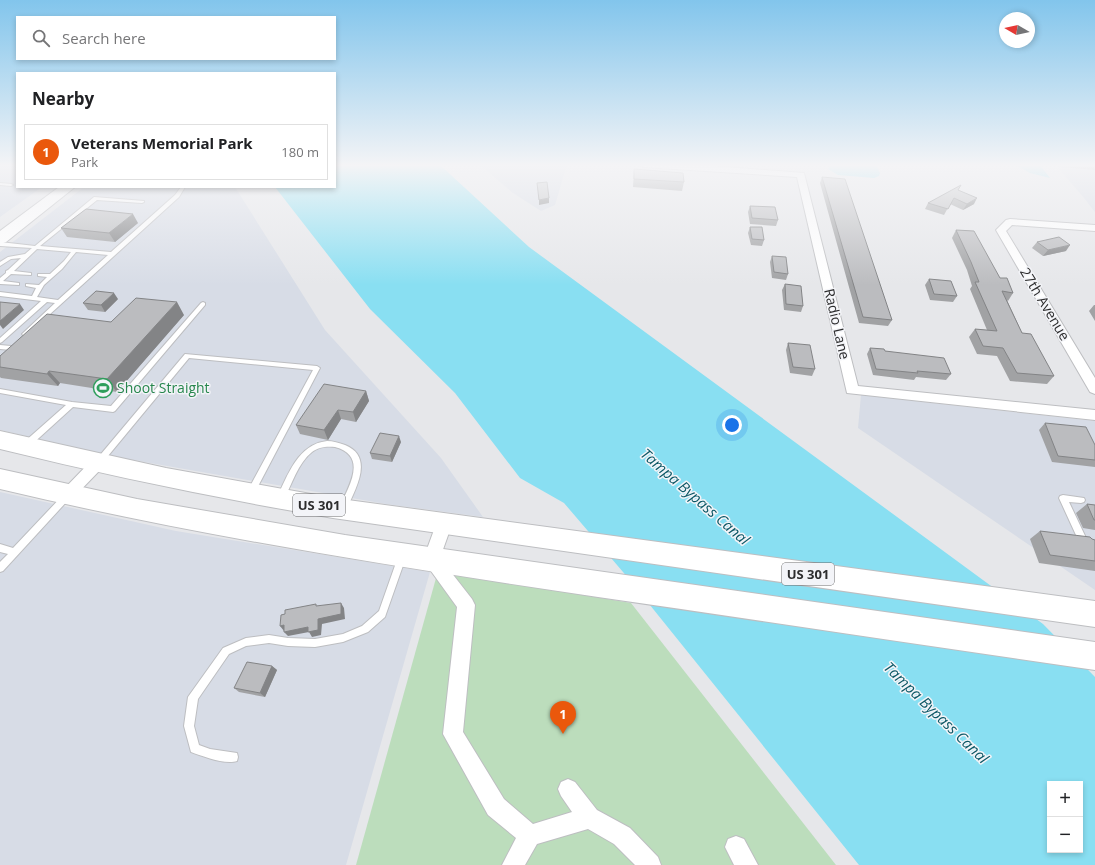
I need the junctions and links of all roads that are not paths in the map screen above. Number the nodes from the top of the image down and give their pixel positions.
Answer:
1 (26, 204) edge
2 (31, 204) edge
3 (45, 204) edge
4 (87, 204) edge
5 (168, 204) edge
6 (808, 204) edge
7 (3, 224) edge
8 (1095, 228) edge
9 (0, 239) edge
10 (0, 244) edge
11 (37, 247) junction
12 (74, 251) junction
13 (112, 254) junction
14 (27, 256) junction
15 (0, 264) edge
16 (8, 272) junction
17 (29, 274) dead end
18 (40, 275) dead end
19 (52, 276) junction
20 (0, 281) edge
21 (17, 284) dead end
22 (28, 285) dead end
23 (40, 287) junction
24 (0, 294) edge
25 (34, 298) junction
26 (46, 300) junction
27 (59, 302) junction
28 (203, 304) dead end
29 (21, 338) edge
30 (0, 341) edge
31 (16, 343) edge
32 (0, 347) edge
33 (11, 348) junction
34 (5, 353) edge
35 (1095, 388) edge
36 (0, 391) edge
37 (72, 404) junction
38 (1095, 415) edge
39 (0, 440) edge
40 (24, 446) junction
41 (97, 464) junction
42 (0, 479) edge
43 (250, 494) junction
44 (67, 496) junction
45 (280, 499) junction
46 (1081, 500) dead end
47 (342, 509) junction
48 (444, 524) junction
49 (1095, 545) edge
50 (0, 548) edge
51 (15, 552) junction
52 (403, 555) junction
53 (431, 560) junction
54 (0, 568) edge
55 (1095, 614) edge
56 (1095, 656) edge
57 (233, 757) dead end
58 (568, 789) dead end
59 (589, 818) junction
60 (530, 836) junction
61 (513, 865) edge
62 (650, 865) edge

1 - 7 main road
2 - 7 main road
3 - 9 main road
4 - 11 lane
5 - 13 lane
6 - 38 street, Radio Lane
8 - 35 street, 27th Avenue
10 - 11 lane
11 - 12 lane
11 - 14 lane
12 - 13 lane
12 - 19 lane
13 - 27 lane
14 - 15 lane
14 - 16 lane
16 - 17 lane
16 - 20 lane
18 - 19 lane
19 - 23 lane
20 - 21 lane
22 - 23 lane
23 - 25 lane
24 - 25 lane
25 - 26 lane
26 - 27 lane
26 - 30 lane
27 - 29 lane
28 - 37 lane
31 - 33 lane
32 - 33 lane
33 - 34 lane
36 - 37 lane
37 - 40 lane
39 - 40 main road, US 301
40 - 41 main road, US 301
41 - 43 main road, US 301
41 - 43 lane
41 - 44 street
42 - 44 main road, US 301
43 - 45 main road, US 301
44 - 51 lane
44 - 52 main road, US 301
45 - 47 main road, US 301
45 - 47 lane
46 - 49 lane
47 - 48 main road, US 301
48 - 53 street
48 - 55 main road, US 301
50 - 51 lane
51 - 54 lane
52 - 53 main road, US 301
52 - 57 lane
53 - 56 main road, US 301
53 - 60 street
58 - 59 street
59 - 60 street
59 - 62 street
60 - 61 street

